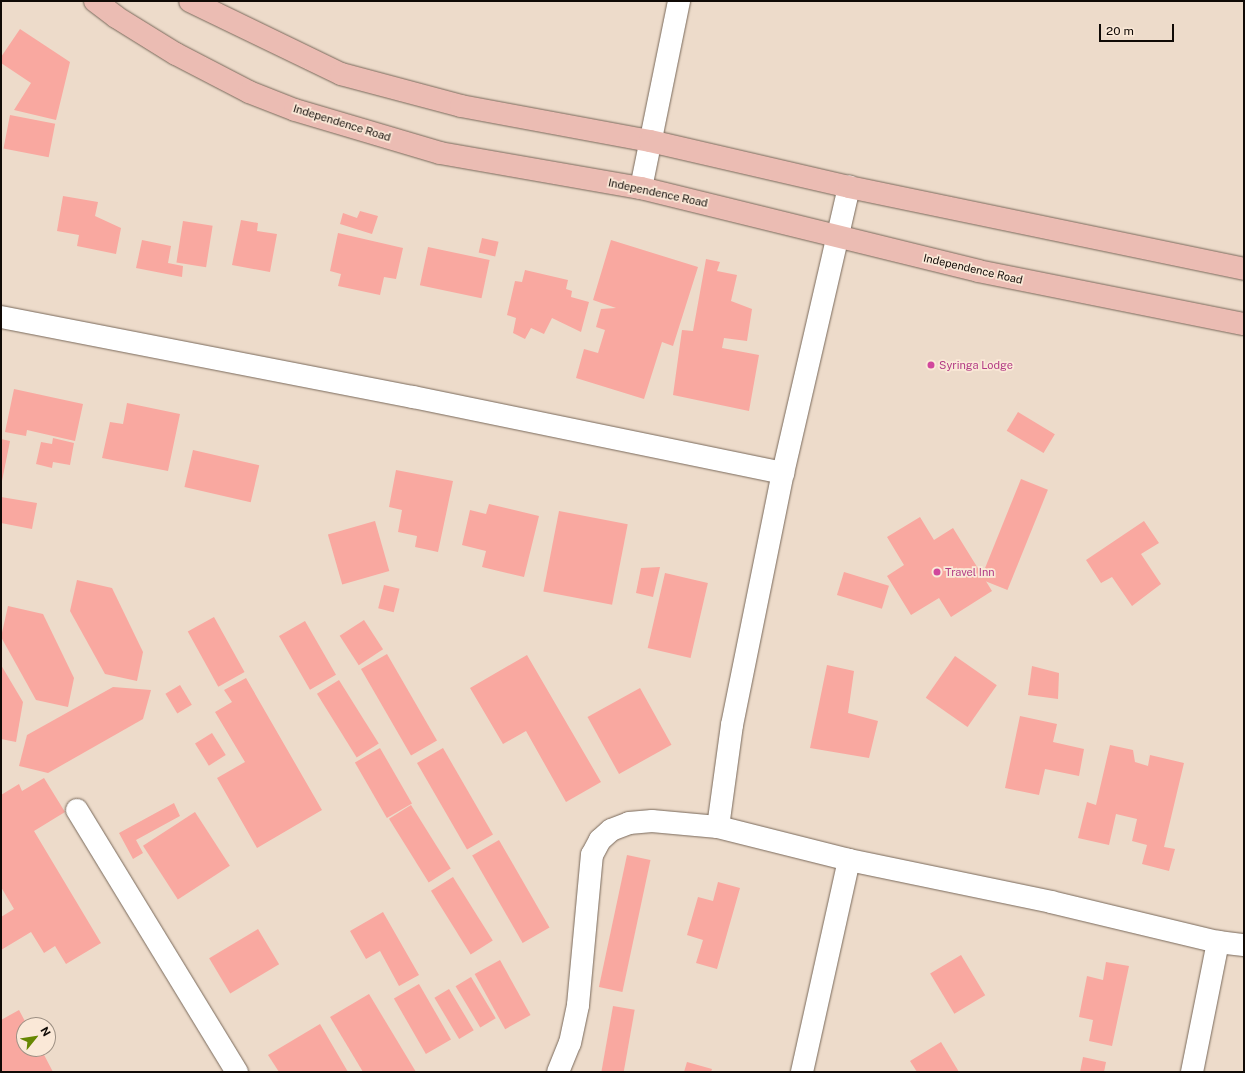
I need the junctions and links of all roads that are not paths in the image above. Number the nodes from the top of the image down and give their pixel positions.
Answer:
1 (95, 1) edge
2 (190, 1) edge
3 (680, 1) edge
4 (650, 141) junction
5 (849, 187) junction
6 (641, 188) junction
7 (837, 236) junction
8 (1244, 269) edge
9 (1, 317) edge
10 (1244, 324) edge
11 (783, 473) junction
12 (77, 810) dead end
13 (718, 827) junction
14 (849, 860) junction
15 (1218, 942) junction
16 (1244, 945) edge
17 (238, 1072) edge
18 (558, 1072) edge
19 (802, 1072) edge
20 (1192, 1072) edge

1 - 6 main road, Independence Road
2 - 4 main road
3 - 4 street
4 - 5 main road
4 - 6 street
5 - 7 street
5 - 8 main road
6 - 7 main road, Independence Road
7 - 10 main road, Independence Road
7 - 11 street
9 - 11 street
11 - 13 street
12 - 17 street
13 - 14 street
13 - 18 street
14 - 15 street
14 - 19 street
15 - 16 street
15 - 20 street

